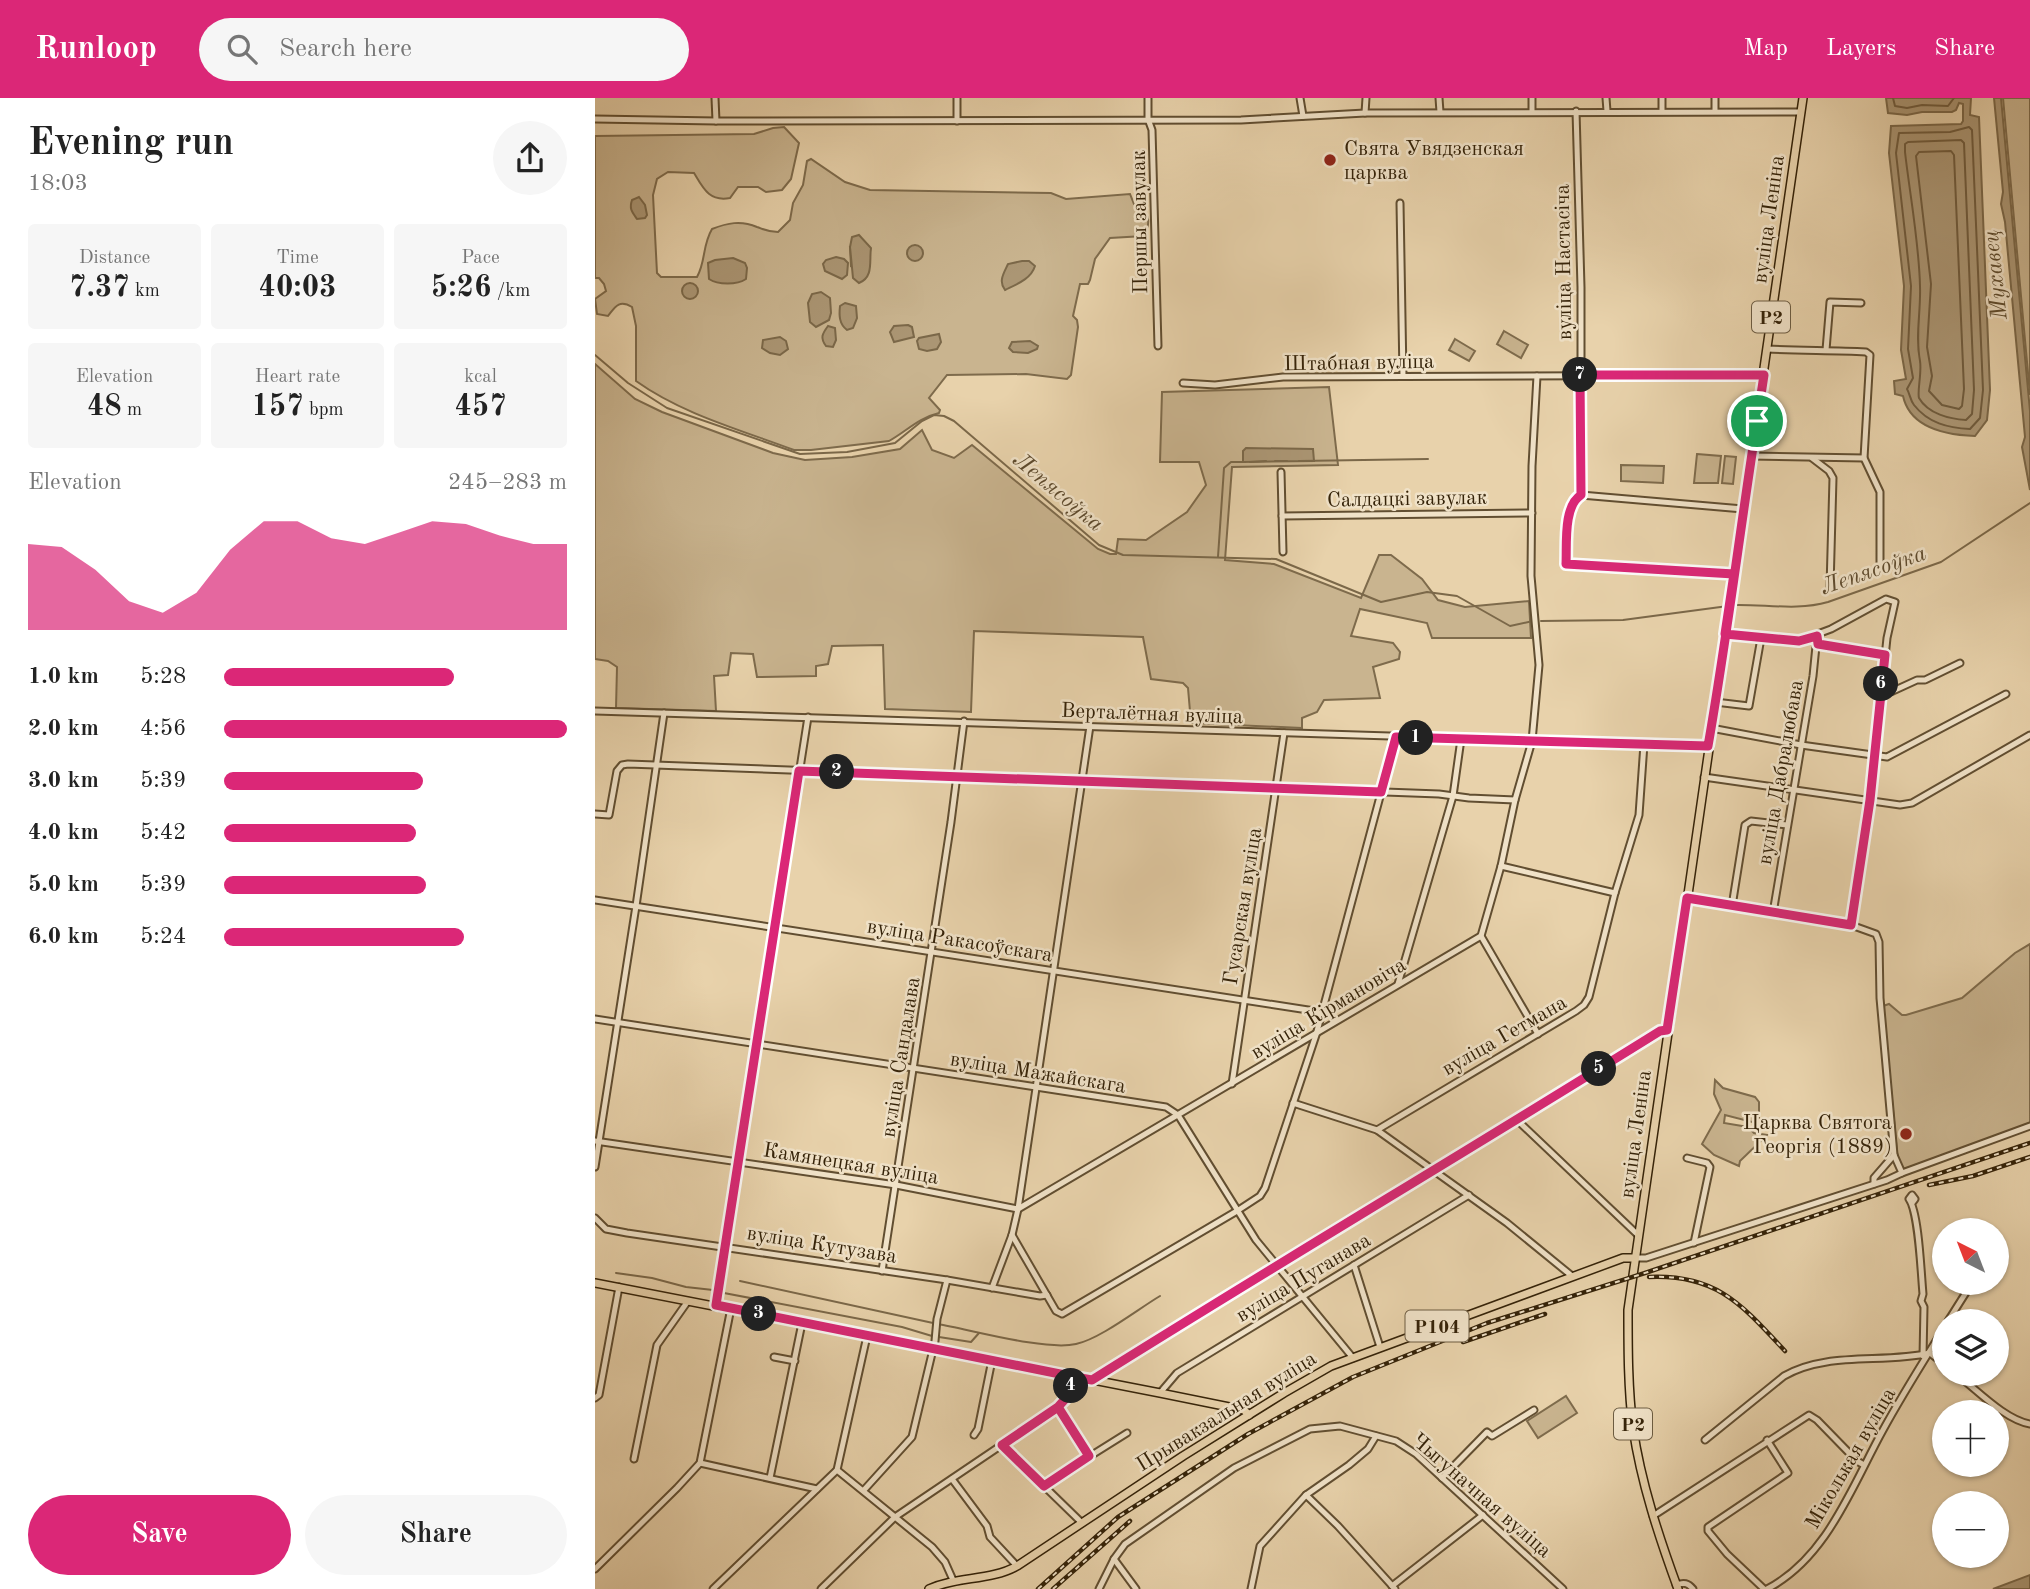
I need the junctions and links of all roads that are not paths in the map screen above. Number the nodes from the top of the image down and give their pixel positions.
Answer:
1 (715, 98) edge
2 (957, 98) edge
3 (1148, 98) edge
4 (1300, 98) edge
5 (1366, 98) edge
6 (1439, 98) edge
7 (1532, 98) edge
8 (1607, 98) edge
9 (1662, 98) edge
10 (1715, 98) edge
11 (1803, 98) edge
12 (1576, 111) junction
13 (1607, 111) junction
14 (1663, 111) junction
15 (1716, 111) junction
16 (1784, 111) junction
17 (1440, 112) junction
18 (1532, 112) junction
19 (1801, 112) junction
20 (1365, 113) junction
21 (1303, 117) junction
22 (595, 119) edge
23 (1148, 119) junction
24 (716, 121) junction
25 (957, 121) junction
26 (1799, 126) junction
27 (1401, 202) dead end
28 (1861, 303) dead end
29 (1158, 346) dead end
30 (1767, 349) junction
31 (1826, 349) junction
32 (1580, 375) junction
33 (1764, 375) junction
34 (1403, 376) junction
35 (1537, 376) junction
36 (1183, 383) dead end
37 (1751, 456) junction
38 (1812, 458) junction
39 (1864, 458) junction
40 (1281, 472) dead end
41 (1581, 495) junction
42 (1743, 509) junction
43 (1532, 513) junction
44 (1282, 516) junction
45 (1283, 552) dead end
46 (1880, 562) dead end
47 (1734, 574) junction
48 (1830, 587) dead end
49 (1725, 634) junction
50 (1817, 636) junction
51 (1761, 638) junction
52 (1818, 644) junction
53 (1885, 655) junction
54 (1960, 663) dead end
55 (1880, 694) junction
56 (2006, 694) dead end
57 (1715, 702) junction
58 (595, 711) edge
59 (664, 713) junction
60 (808, 717) junction
61 (964, 721) junction
62 (1090, 726) junction
63 (1711, 728) junction
64 (1284, 733) junction
65 (2030, 735) edge
66 (1396, 737) junction
67 (1461, 739) junction
68 (1532, 741) junction
69 (1644, 744) junction
70 (1801, 745) junction
71 (1708, 746) junction
72 (1876, 756) junction
73 (656, 766) junction
74 (799, 771) junction
75 (957, 776) junction
76 (1704, 777) junction
77 (1083, 781) junction
78 (1276, 789) junction
79 (1792, 789) junction
80 (1381, 792) junction
81 (1453, 796) junction
82 (1515, 800) junction
83 (1870, 800) junction
84 (595, 814) edge
85 (1787, 825) junction
86 (1501, 866) junction
87 (1615, 893) junction
88 (1687, 898) junction
89 (595, 900) edge
90 (636, 906) junction
91 (1732, 906) junction
92 (1773, 913) junction
93 (1851, 925) junction
94 (775, 928) junction
95 (1481, 936) junction
96 (931, 952) junction
97 (1055, 971) junction
98 (1398, 984) junction
99 (1244, 1000) junction
100 (1321, 1012) junction
101 (595, 1019) edge
102 (617, 1023) junction
103 (1667, 1030) junction
104 (1538, 1034) junction
105 (1315, 1035) junction
106 (757, 1045) junction
107 (914, 1069) junction
108 (1232, 1084) junction
109 (1036, 1088) junction
110 (1293, 1103) junction
111 (1178, 1115) junction
112 (1517, 1120) junction
113 (2030, 1126) edge
114 (1377, 1130) junction
115 (597, 1141) edge
116 (1894, 1155) junction
117 (1687, 1158) dead end
118 (740, 1162) junction
119 (595, 1167) edge
120 (1434, 1169) junction
121 (1902, 1173) junction
122 (1874, 1184) junction
123 (896, 1185) junction
124 (1469, 1195) junction
125 (1912, 1203) dead end
126 (1018, 1209) junction
127 (1237, 1211) junction
128 (595, 1218) edge
129 (1012, 1235) junction
130 (1638, 1236) junction
131 (1694, 1243) junction
132 (726, 1247) junction
133 (1635, 1258) junction
134 (1275, 1265) junction
135 (1354, 1265) junction
136 (882, 1271) junction
137 (1572, 1276) junction
138 (947, 1280) junction
139 (595, 1283) edge
140 (619, 1287) junction
141 (992, 1288) junction
142 (1047, 1295) junction
143 (1302, 1296) junction
144 (688, 1301) junction
145 (716, 1305) junction
146 (731, 1308) junction
147 (802, 1323) junction
148 (867, 1336) junction
149 (1932, 1346) edge
150 (1380, 1347) junction
151 (932, 1349) junction
152 (1927, 1353) junction
153 (1932, 1356) edge
154 (774, 1357) dead end
155 (1353, 1358) junction
156 (992, 1360) junction
157 (795, 1361) junction
158 (1075, 1377) junction
159 (1092, 1380) junction
160 (1972, 1386) edge
161 (1160, 1393) junction
162 (595, 1398) edge
163 (1058, 1407) junction
164 (1534, 1410) dead end
165 (1249, 1415) junction
166 (2030, 1424) edge
167 (1126, 1433) dead end
168 (974, 1435) dead end
169 (1376, 1436) junction
170 (1705, 1440) dead end
171 (1767, 1440) junction
172 (1002, 1445) junction
173 (1089, 1456) junction
174 (634, 1460) dead end
175 (700, 1463) junction
176 (1864, 1465) junction
177 (837, 1470) junction
178 (771, 1478) junction
179 (1442, 1478) junction
180 (952, 1479) junction
181 (1044, 1486) junction
182 (817, 1489) junction
183 (864, 1490) junction
184 (1306, 1495) junction
185 (1483, 1515) junction
186 (1653, 1516) junction
187 (895, 1517) junction
188 (1082, 1523) junction
189 (1114, 1559) junction
190 (1017, 1566) junction
191 (595, 1569) edge
192 (953, 1580) junction
193 (1677, 1587) edge
194 (1394, 1588) edge
195 (713, 1589) edge
196 (821, 1589) edge
197 (929, 1589) edge
198 (1099, 1589) edge
199 (1136, 1589) edge
200 (1251, 1589) edge
201 (1563, 1589) edge
202 (1668, 1589) edge
203 (1693, 1589) edge
204 (1765, 1589) edge

1 - 24 street
2 - 25 street
3 - 23 street, Першы завулак
4 - 21 street
5 - 20 street
6 - 17 street
7 - 18 street
8 - 13 street
9 - 14 street
10 - 15 street
11 - 16 street
11 - 19 main road, вуліца Леніна / Р2
12 - 13 street
12 - 18 street
12 - 32 street, вуліца Настасіча
13 - 14 street
14 - 15 street
15 - 16 street
16 - 19 street
16 - 26 street
17 - 18 street
17 - 20 street
19 - 26 main road, вуліца Леніна / Р2
20 - 21 street
21 - 23 street
22 - 24 street
23 - 25 street
23 - 29 street, Першы завулак
24 - 25 street
26 - 30 main road, вуліца Леніна / Р2
27 - 34 street
28 - 31 street
30 - 31 street
30 - 33 main road, вуліца Леніна / Р2
31 - 39 street
32 - 33 street, Штабная вуліца
32 - 35 street, Штабная вуліца
32 - 41 street, вуліца Настасіча
33 - 37 main road, вуліца Леніна / Р2
34 - 35 street, Штабная вуліца
34 - 36 street, Штабная вуліца
35 - 43 street
37 - 38 street
37 - 42 main road, вуліца Леніна / Р2
38 - 39 street
38 - 48 street
39 - 46 street
40 - 44 street
41 - 42 street
41 - 47 street
42 - 47 main road, вуліца Леніна / Р2
43 - 44 street, Салдацкі завулак
43 - 68 street
44 - 45 street
47 - 49 main road, вуліца Леніна / Р2
49 - 51 street
49 - 57 main road, вуліца Леніна / Р2
50 - 51 street
50 - 52 street, вуліца Дабралюбава
50 - 53 street
51 - 57 street
52 - 53 street
52 - 70 street, вуліца Дабралюбава
53 - 55 street
54 - 55 street
55 - 72 street
56 - 72 street
57 - 63 main road, вуліца Леніна / Р2
58 - 59 street, Верталётная вуліца
59 - 60 street, Верталётная вуліца
59 - 73 street
60 - 61 street, Верталётная вуліца
60 - 74 street
61 - 62 street, Верталётная вуліца
61 - 75 street, вуліца Сандалава
62 - 64 street, Верталётная вуліца
62 - 77 street
63 - 70 street
63 - 71 main road, вуліца Леніна / Р2
64 - 66 street, Верталётная вуліца
64 - 78 street, Гусарская вуліца
65 - 83 street
66 - 67 street, Верталётная вуліца
66 - 80 street
67 - 68 street, Верталётная вуліца
67 - 81 street
68 - 69 street, Верталётная вуліца
68 - 82 street
69 - 71 street, Верталётная вуліца
69 - 87 street, вуліца Гетмана
70 - 72 street
70 - 79 street, вуліца Дабралюбава
71 - 76 main road, вуліца Леніна / Р2
72 - 83 street
73 - 74 street
73 - 84 street
73 - 90 street
74 - 75 street
74 - 94 street
75 - 77 street
75 - 96 street, вуліца Сандалава
76 - 79 street
76 - 88 main road, вуліца Леніна / Р2
77 - 78 street
77 - 97 street
78 - 80 street
78 - 99 street, Гусарская вуліца
79 - 83 street
79 - 85 street, вуліца Дабралюбава
80 - 81 street
80 - 100 street
81 - 82 street
81 - 98 street
82 - 86 street
83 - 93 street
85 - 91 street
85 - 92 street, вуліца Дабралюбава
86 - 87 street
86 - 95 street
87 - 104 street, вуліца Гетмана
88 - 91 street
88 - 103 main road, вуліца Леніна / Р2
89 - 90 street, вуліца Ракасоўскага
90 - 94 street, вуліца Ракасоўскага
90 - 102 street
91 - 92 street
92 - 93 street
93 - 116 street
94 - 96 street, вуліца Ракасоўскага
94 - 106 street
95 - 98 street, вуліца Кірмановіча
95 - 104 street
96 - 97 street, вуліца Ракасоўскага
96 - 107 street, вуліца Сандалава
97 - 99 street, вуліца Ракасоўскага
97 - 109 street
98 - 105 street, вуліца Кірмановіча
99 - 100 street, вуліца Ракасоўскага
99 - 108 street, Гусарская вуліца
100 - 105 street
101 - 102 street, вуліца Мажайскага
102 - 106 street, вуліца Мажайскага
102 - 115 street
103 - 112 street
103 - 130 main road, вуліца Леніна / Р2
104 - 114 street, вуліца Гетмана
105 - 108 street, вуліца Кірмановіча
105 - 110 street
106 - 107 street, вуліца Мажайскага
106 - 118 street
107 - 109 street, вуліца Мажайскага
107 - 123 street, вуліца Сандалава
108 - 111 street, вуліца Кірмановіча
109 - 111 street, вуліца Мажайскага
109 - 126 street
110 - 114 street
110 - 127 street
111 - 126 street, вуліца Кірмановіча
111 - 127 street
112 - 120 street
112 - 130 street
113 - 121 street
114 - 120 street
115 - 118 street, Камянецкая вуліца
115 - 119 street
116 - 121 street
116 - 122 street
117 - 131 street
118 - 123 street, Камянецкая вуліца
118 - 132 street
120 - 124 street
120 - 134 street
121 - 122 street
122 - 131 street
123 - 126 street, Камянецкая вуліца
123 - 136 street, вуліца Сандалава
124 - 135 street, вуліца Пуганава
124 - 137 street
125 - 152 street
126 - 129 street
127 - 134 street
127 - 142 street
128 - 132 street, вуліца Кутузава
129 - 141 street
129 - 142 street
130 - 133 main road, вуліца Леніна / Р2
131 - 133 street
132 - 136 street, вуліца Кутузава
132 - 145 street
133 - 137 main road, Прывакзальная вуліца / Р104
133 - 186 main road, вуліца Леніна / Р2
134 - 143 street
134 - 159 street
135 - 143 street, вуліца Пуганава
135 - 150 street
136 - 138 street, вуліца Кутузава
137 - 150 main road, Прывакзальная вуліца / Р104
138 - 141 street, вуліца Кутузава
138 - 151 street
139 - 140 main road
140 - 144 main road
140 - 162 street
141 - 142 street, вуліца Кутузава
143 - 155 street
143 - 161 street, вуліца Пуганава
144 - 145 main road
144 - 174 street
145 - 146 main road
146 - 147 main road
146 - 175 street
147 - 148 main road
147 - 157 street
148 - 151 main road
148 - 177 street
149 - 152 street
150 - 155 main road, Прывакзальная вуліца / Р104
151 - 156 main road
151 - 183 street
152 - 153 street
152 - 170 street
152 - 176 street, Міколькая вуліца
154 - 157 street
155 - 165 main road, Прывакзальная вуліца / Р104
156 - 158 main road
156 - 168 street
157 - 178 street
158 - 159 main road
158 - 163 street
159 - 161 main road
160 - 166 street
161 - 165 main road
163 - 172 street
163 - 173 street
164 - 179 street
165 - 188 main road, Прывакзальная вуліца / Р104
167 - 173 street
169 - 179 street, Чыгуначная вуліца
169 - 184 street
169 - 189 street, Чыгуначная вуліца
171 - 176 street
171 - 186 street
171 - 204 street
172 - 180 street
172 - 181 street
173 - 181 street
175 - 178 street
175 - 191 street
176 - 204 street, Міколькая вуліца
177 - 182 street
177 - 183 street
178 - 182 street
179 - 185 street, Чыгуначная вуліца
180 - 187 street
180 - 190 street
181 - 188 street
182 - 195 street
183 - 187 street
184 - 194 street
184 - 200 street
185 - 194 street
185 - 201 street, Чыгуначная вуліца
186 - 193 main road, вуліца Леніна / Р2
187 - 192 street
187 - 196 street
188 - 190 main road, Прывакзальная вуліца / Р104
189 - 198 street, Чыгуначная вуліца
189 - 199 street
190 - 192 main road, Прывакзальная вуліца / Р104
192 - 197 main road, Прывакзальная вуліца / Р104
193 - 202 main road
193 - 203 street

